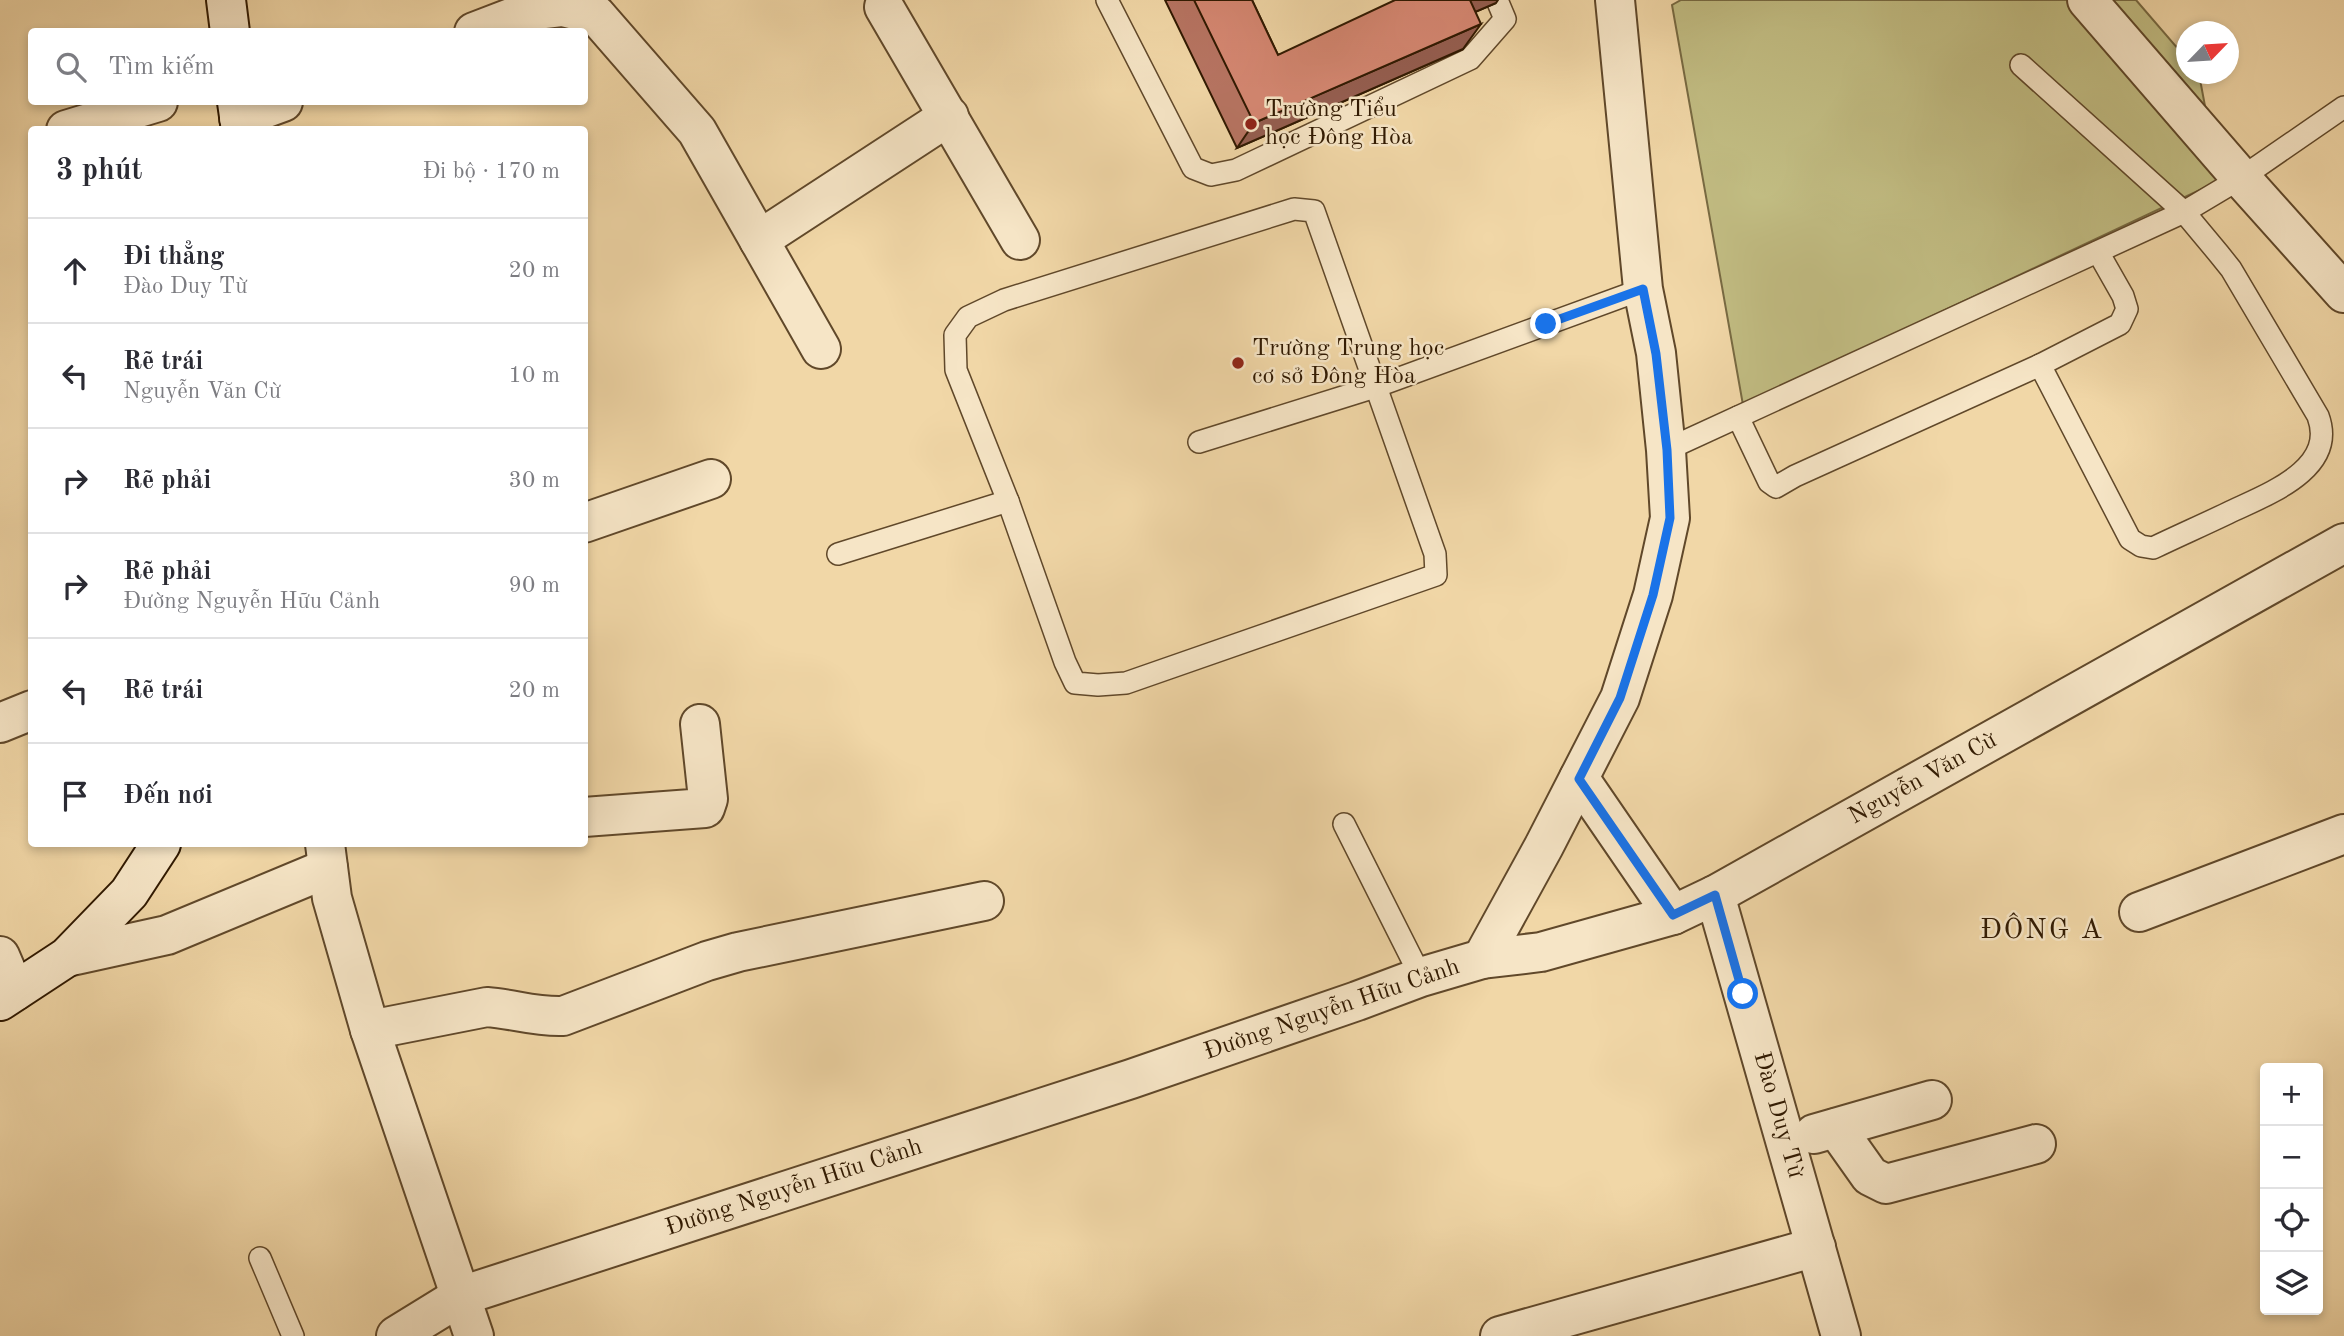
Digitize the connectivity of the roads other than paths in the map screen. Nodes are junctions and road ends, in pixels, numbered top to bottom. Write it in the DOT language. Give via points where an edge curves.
graph roads {
  1 [pos="226,0"];
  2 [pos="1107,0"];
  3 [pos="1615,0"];
  4 [pos="2087,0"];
  5 [pos="566,4"];
  6 [pos="1503,6"];
  7 [pos="884,7"];
  8 [pos="230,28"];
  9 [pos="484,28"];
  10 [pos="2021,65"];
  11 [pos="148,105"];
  12 [pos="274,105"];
  13 [pos="2344,107"];
  14 [pos="239,116"];
  15 [pos="949,116"];
  16 [pos="79,126"];
  17 [pos="2241,178"];
  18 [pos="2184,212"];
  19 [pos="759,240"];
  20 [pos="1020,240"];
  21 [pos="2098,252"];
  22 [pos="1643,289"];
  23 [pos="2344,293"];
  24 [pos="821,349"];
  25 [pos="2040,365"];
  26 [pos="1376,387"];
  27 [pos="1738,417"];
  28 [pos="1199,442"];
  29 [pos="1667,450"];
  30 [pos="711,479"];
  31 [pos="1008,501"];
  32 [pos="588,522"];
  33 [pos="2343,548"];
  34 [pos="838,554"];
  35 [pos="28,712"];
  36 [pos="0,723"];
  37 [pos="700,724"];
  38 [pos="1579,779"];
  39 [pos="588,817"];
  40 [pos="1345,824"];
  41 [pos="2344,834"];
  42 [pos="160,847"];
  43 [pos="326,856"];
  44 [pos="1715,895"];
  45 [pos="984,901"];
  46 [pos="2139,912"];
  47 [pos="1673,915"];
  48 [pos="0,956"];
  49 [pos="67,957"];
  50 [pos="1482,959"];
  51 [pos="1420,977"];
  52 [pos="8,996"];
  53 [pos="370,1030"];
  54 [pos="1932,1100"];
  55 [pos="1836,1128"];
  56 [pos="1786,1142"];
  57 [pos="2036,1144"];
  58 [pos="1815,1247"];
  59 [pos="260,1258"];
  60 [pos="461,1296"];
  61 [pos="293,1336"];
  62 [pos="396,1336"];
  63 [pos="474,1336"];
  64 [pos="1500,1336"];
  65 [pos="1841,1336"];
  1 -- 8 [label="street"];
  2 -- 6 [label="lane" via="1193,168 1212,175 1236,170 1470,59"];
  3 -- 22 [label="street, Đường Nguyễn Hữu Cảnh"];
  4 -- 17 [label="street"];
  5 -- 9 [label="street" via="529,11"];
  5 -- 19 [label="street" via="596,15 688,121"];
  7 -- 15 [label="street"];
  10 -- 18 [label="lane"];
  11 -- 16 [label="street"];
  12 -- 14 [label="street"];
  13 -- 17 [label="lane"];
  15 -- 19 [label="street"];
  15 -- 20 [label="street"];
  17 -- 18 [label="lane"];
  17 -- 23 [label="street"];
  18 -- 21 [label="lane"];
  18 -- 25 [label="lane" via="2231,269 2318,416 2324,430 2309,465 2287,485 2153,548 2141,546 2130,539"];
  19 -- 24 [label="street"];
  21 -- 25 [label="lane" via="2125,302 2127,309 2120,324"];
  21 -- 27 [label="lane"];
  22 -- 26 [label="lane"];
  22 -- 29 [label="street, Đường Nguyễn Hữu Cảnh"];
  25 -- 27 [label="lane" via="1776,487 1769,482"];
  26 -- 28 [label="lane"];
  26 -- 31 [label="lane" via="1314,211 1294,209 1004,300 968,317 955,335 956,370"];
  26 -- 31 [label="lane" via="1435,554 1436,575 1126,683 1075,683"];
  27 -- 29 [label="lane"];
  29 -- 38 [label="street, Đường Nguyễn Hữu Cảnh" via="1670,518 1653,595 1620,698"];
  30 -- 32 [label="street"];
  31 -- 34 [label="lane"];
  33 -- 44 [label="street, Nguyễn Văn Cừ"];
  35 -- 36 [label="street"];
  37 -- 39 [label="street" via="708,799 705,808"];
  38 -- 47 [label="street"];
  38 -- 50 [label="street, Đường Nguyễn Hữu Cảnh"];
  40 -- 51 [label="lane"];
  41 -- 46 [label="street"];
  42 -- 49 [label="street" via="129,893"];
  43 -- 49 [label="street" via="167,935"];
  43 -- 53 [label="street" via="332,898"];
  44 -- 47 [label="street, Nguyễn Văn Cừ"];
  44 -- 56 [label="street, Đào Duy Từ"];
  45 -- 53 [label="street" via="738,952 563,1016 540,1017 487,1007"];
  47 -- 50 [label="street, Nguyễn Văn Cừ" via="1541,952"];
  48 -- 52 [label="street"];
  49 -- 52 [label="street"];
  50 -- 51 [label="street, Đường Nguyễn Hữu Cảnh"];
  51 -- 60 [label="street, Đường Nguyễn Hữu Cảnh" via="1131,1079"];
  53 -- 60 [label="street"];
  54 -- 55 [label="street"];
  55 -- 56 [label="street"];
  55 -- 57 [label="street" via="1870,1176 1886,1184"];
  56 -- 58 [label="street, Đào Duy Từ"];
  58 -- 64 [label="street"];
  58 -- 65 [label="street, Đào Duy Từ"];
  59 -- 61 [label="lane"];
  60 -- 62 [label="street, Đường Nguyễn Hữu Cảnh"];
  60 -- 63 [label="street"];
}
